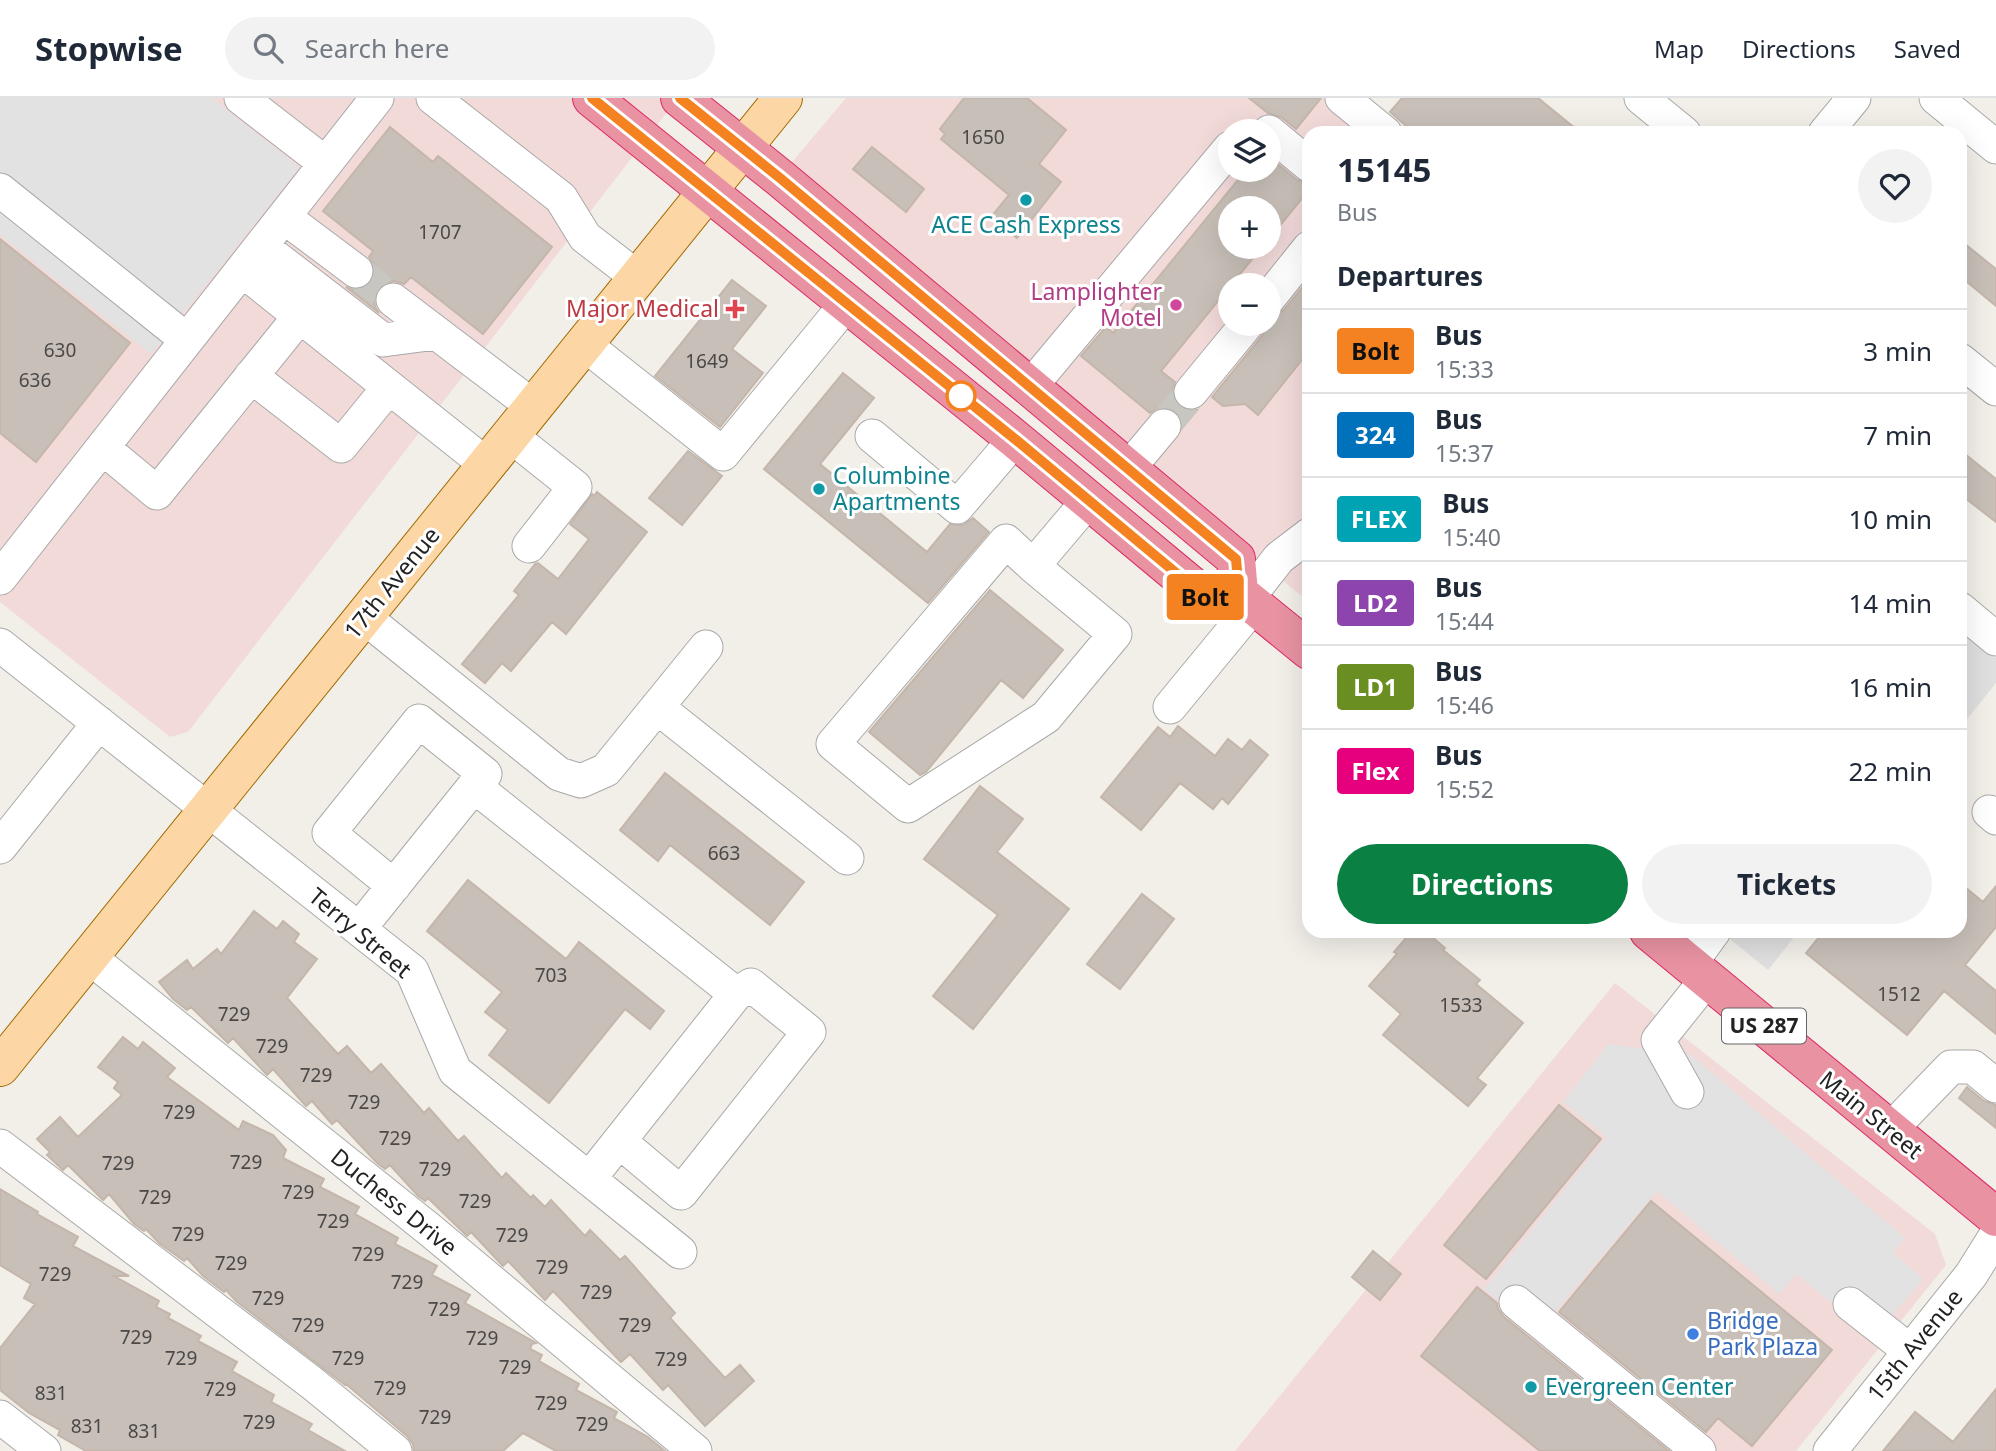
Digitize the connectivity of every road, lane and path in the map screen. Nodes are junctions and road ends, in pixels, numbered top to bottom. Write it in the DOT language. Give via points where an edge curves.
graph roads {
  1 [pos="241,98"];
  2 [pos="377,98"];
  3 [pos="433,98"];
  4 [pos="592,98"];
  5 [pos="680,98"];
  6 [pos="783,98"];
  7 [pos="1342,98"];
  8 [pos="1641,98"];
  9 [pos="1854,98"];
  10 [pos="1936,98"];
  11 [pos="1376,126"];
  12 [pos="1675,126"];
  13 [pos="1831,126"];
  14 [pos="1281,141"];
  15 [pos="1996,147"];
  16 [pos="743,148"];
  17 [pos="1302,158"];
  18 [pos="1218,162"];
  19 [pos="325,163"];
  20 [pos="0,190"];
  21 [pos="708,190"];
  22 [pos="284,217"];
  23 [pos="1302,257"];
  24 [pos="251,258"];
  25 [pos="356,271"];
  26 [pos="638,278"];
  27 [pos="1281,283"];
  28 [pos="393,300"];
  29 [pos="846,303"];
  30 [pos="300,316"];
  31 [pos="436,333"];
  32 [pos="1237,336"];
  33 [pos="187,340"];
  34 [pos="584,344"];
  35 [pos="1967,366"];
  36 [pos="251,376"];
  37 [pos="389,387"];
  38 [pos="1031,387"];
  39 [pos="1996,389"];
  40 [pos="1191,392"];
  41 [pos="522,421"];
  42 [pos="1164,426"];
  43 [pos="872,436"];
  44 [pos="1015,439"];
  45 [pos="103,448"];
  46 [pos="487,465"];
  47 [pos="1128,469"];
  48 [pos="1088,501"];
  49 [pos="1302,540"];
  50 [pos="529,545"];
  51 [pos="1033,566"];
  52 [pos="0,579"];
  53 [pos="1247,599"];
  54 [pos="1967,615"];
  55 [pos="364,617"];
  56 [pos="1996,639"];
  57 [pos="1302,644"];
  58 [pos="0,645"];
  59 [pos="706,647"];
  60 [pos="657,707"];
  61 [pos="1170,708"];
  62 [pos="99,723"];
  63 [pos="474,786"];
  64 [pos="209,810"];
  65 [pos="0,847"];
  66 [pos="848,858"];
  67 [pos="394,886"];
  68 [pos="359,929"];
  69 [pos="1657,938"];
  70 [pos="1711,938"];
  71 [pos="89,957"];
  72 [pos="1698,972"];
  73 [pos="736,994"];
  74 [pos="0,1067"];
  75 [pos="1996,1086"];
  76 [pos="1687,1092"];
  77 [pos="1890,1130"];
  78 [pos="619,1141"];
  79 [pos="0,1146"];
  80 [pos="589,1179"];
  81 [pos="1996,1217"];
  82 [pos="1996,1235"];
  83 [pos="680,1252"];
  84 [pos="1516,1302"];
  85 [pos="1850,1304"];
  86 [pos="1910,1351"];
  87 [pos="0,1417"];
  88 [pos="44,1451"];
  89 [pos="395,1451"];
  90 [pos="695,1451"];
  91 [pos="1699,1451"];
  92 [pos="1830,1451"];
  1 -- 19 [label="street"];
  2 -- 19 [label="street"];
  3 -- 26 [label="street" via="561,198 585,237"];
  4 -- 21 [label="highway"];
  5 -- 16 [label="highway"];
  6 -- 16 [label="main road, 17th Avenue"];
  7 -- 11 [label="street"];
  8 -- 12 [label="street"];
  9 -- 13 [label="street"];
  10 -- 15 [label="street"];
  14 -- 17 [label="street"];
  16 -- 21 [label="main road, 17th Avenue"];
  16 -- 38 [label="highway"];
  18 -- 38 [label="street"];
  19 -- 22 [label="street"];
  20 -- 33 [label="street"];
  21 -- 26 [label="main road, 17th Avenue"];
  21 -- 29 [label="highway"];
  22 -- 24 [label="street"];
  22 -- 25 [label="street"];
  23 -- 27 [label="street"];
  24 -- 30 [label="street"];
  24 -- 31 [label="street" via="383,340"];
  24 -- 33 [label="street"];
  26 -- 34 [label="main road, 17th Avenue"];
  28 -- 31 [label="street"];
  29 -- 34 [label="street" via="723,454"];
  29 -- 44 [label="highway"];
  30 -- 36 [label="street"];
  30 -- 37 [label="street"];
  31 -- 41 [label="street"];
  32 -- 40 [label="street"];
  33 -- 45 [label="street"];
  34 -- 41 [label="main road, 17th Avenue"];
  35 -- 39 [label="street"];
  36 -- 37 [label="street" via="341,446"];
  36 -- 45 [label="street" via="157,493"];
  37 -- 46 [label="street"];
  38 -- 47 [label="highway"];
  41 -- 46 [label="main road, 17th Avenue"];
  41 -- 50 [label="street" via="575,487"];
  42 -- 47 [label="street"];
  43 -- 44 [label="street" via="957,508"];
  44 -- 48 [label="highway"];
  45 -- 52 [label="street"];
  46 -- 55 [label="main road, 17th Avenue"];
  47 -- 53 [label="highway" via="1236,559"];
  48 -- 51 [label="street"];
  48 -- 53 [label="highway" via="1205,597"];
  49 -- 53 [label="street" via="1279,558"];
  51 -- 51 [label="street" via="1115,634 1046,717 908,806 833,744 1006,541"];
  53 -- 57 [label="highway"];
  53 -- 61 [label="street"];
  54 -- 56 [label="street"];
  55 -- 60 [label="street" via="559,774 581,781 606,770"];
  55 -- 64 [label="main road, 17th Avenue"];
  58 -- 62 [label="street, Terry Street"];
  59 -- 60 [label="street"];
  60 -- 66 [label="street"];
  62 -- 64 [label="street, Terry Street"];
  62 -- 65 [label="street"];
  63 -- 67 [label="street"];
  63 -- 67 [label="street" via="485,774 419,721 329,833"];
  63 -- 73 [label="street"];
  64 -- 68 [label="street, Terry Street"];
  64 -- 71 [label="main road, 17th Avenue"];
  67 -- 68 [label="street"];
  68 -- 80 [label="street, Terry Street" via="412,971 455,1071"];
  69 -- 72 [label="highway, Main Street / US 287"];
  70 -- 72 [label="street"];
  71 -- 74 [label="main road, 17th Avenue"];
  71 -- 90 [label="street, Duchess Drive" via="430,1230"];
  72 -- 76 [label="street" via="1658,1040"];
  72 -- 77 [label="highway, Main Street / US 287"];
  73 -- 78 [label="street"];
  73 -- 78 [label="street" via="751,985 809,1032 681,1193"];
  75 -- 77 [label="street" via="1973,1067 1951,1067"];
  77 -- 81 [label="highway, Main Street / US 287"];
  78 -- 80 [label="street"];
  79 -- 89 [label="street"];
  80 -- 83 [label="street, Terry Street"];
  82 -- 86 [label="street, 15th Avenue"];
  84 -- 91 [label="street"];
  85 -- 86 [label="street"];
  86 -- 92 [label="street, 15th Avenue"];
  87 -- 88 [label="street"];
}
